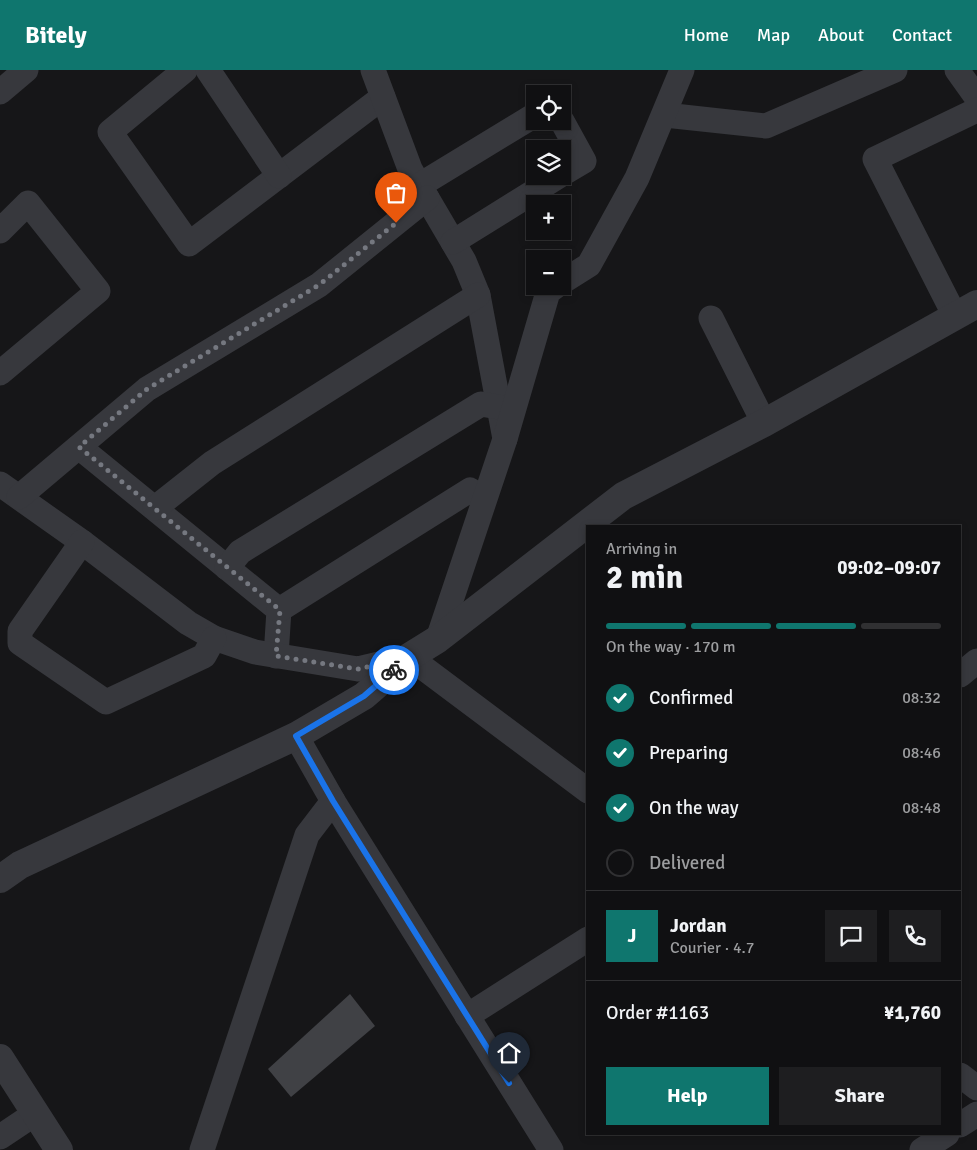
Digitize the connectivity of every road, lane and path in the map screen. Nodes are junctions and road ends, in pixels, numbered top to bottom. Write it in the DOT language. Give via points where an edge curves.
graph roads {
  1 [pos="26,70"];
  2 [pos="185,70"];
  3 [pos="208,70"];
  4 [pos="373,70"];
  5 [pos="682,70"];
  6 [pos="895,70"];
  7 [pos="957,70"];
  8 [pos="0,92"];
  9 [pos="383,97"];
  10 [pos="977,98"];
  11 [pos="977,110"];
  12 [pos="665,115"];
  13 [pos="526,121"];
  14 [pos="567,130"];
  15 [pos="571,168"];
  16 [pos="279,176"];
  17 [pos="545,185"];
  18 [pos="424,191"];
  19 [pos="0,231"];
  20 [pos="453,242"];
  21 [pos="571,276"];
  22 [pos="478,295"];
  23 [pos="547,295"];
  24 [pos="966,310"];
  25 [pos="711,318"];
  26 [pos="0,373"];
  27 [pos="498,407"];
  28 [pos="764,422"];
  29 [pos="504,439"];
  30 [pos="79,447"];
  31 [pos="9,490"];
  32 [pos="484,499"];
  33 [pos="155,508"];
  34 [pos="82,542"];
  35 [pos="228,568"];
  36 [pos="280,610"];
  37 [pos="214,638"];
  38 [pos="438,639"];
  39 [pos="276,656"];
  40 [pos="409,657"];
  41 [pos="977,661"];
  42 [pos="961,674"];
  43 [pos="296,736"];
  44 [pos="586,789"];
  45 [pos="333,801"];
  46 [pos="0,879"];
  47 [pos="586,940"];
  48 [pos="467,1016"];
  49 [pos="0,1058"];
  50 [pos="961,1076"];
  51 [pos="977,1088"];
  52 [pos="36,1113"];
  53 [pos="977,1114"];
  54 [pos="961,1124"];
  55 [pos="945,1135"];
  56 [pos="0,1138"];
  57 [pos="59,1150"];
  58 [pos="202,1150"];
  59 [pos="551,1150"];
  60 [pos="922,1150"];
  1 -- 8 [label="street"];
  2 -- 16 [label="street" via="110,132 189,244"];
  3 -- 16 [label="street"];
  4 -- 9 [label="street"];
  5 -- 12 [label="street"];
  6 -- 12 [label="street" via="766,126"];
  7 -- 10 [label="street"];
  9 -- 16 [label="street"];
  9 -- 18 [label="street" via="410,169"];
  11 -- 24 [label="street" via="875,159"];
  12 -- 21 [label="street" via="637,178 589,265"];
  13 -- 18 [label="street"];
  14 -- 15 [label="street" via="584,160"];
  17 -- 20 [label="street"];
  18 -- 20 [label="street"];
  18 -- 30 [label="street" via="319,285 147,389"];
  19 -- 26 [label="street" via="28,204 98,291"];
  20 -- 22 [label="street"];
  22 -- 27 [label="street"];
  22 -- 33 [label="street" via="212,463"];
  23 -- 29 [label="street"];
  24 -- 28 [label="street"];
  25 -- 28 [label="street"];
  27 -- 29 [label="street"];
  27 -- 35 [label="street" via="481,404 240,552"];
  28 -- 38 [label="street" via="623,496"];
  29 -- 32 [label="street"];
  30 -- 31 [label="street"];
  30 -- 33 [label="street"];
  31 -- 34 [label="street"];
  32 -- 36 [label="street" via="470,490"];
  32 -- 38 [label="street"];
  33 -- 35 [label="street"];
  34 -- 37 [label="street" via="188,624"];
  34 -- 37 [label="street" via="20,631 20,643 106,702 204,656"];
  35 -- 36 [label="street"];
  36 -- 39 [label="street"];
  37 -- 39 [label="street"];
  38 -- 40 [label="street"];
  39 -- 40 [label="street" via="358,669"];
  40 -- 43 [label="street" via="364,696"];
  40 -- 44 [label="street"];
  41 -- 42 [label="street"];
  43 -- 45 [label="street"];
  43 -- 46 [label="street" via="20,865"];
  45 -- 48 [label="street"];
  45 -- 58 [label="street" via="307,835"];
  47 -- 48 [label="street"];
  48 -- 59 [label="street"];
  49 -- 52 [label="street"];
  50 -- 51 [label="street"];
  52 -- 56 [label="street"];
  52 -- 57 [label="street"];
  53 -- 54 [label="street"];
  55 -- 60 [label="street"];
}
